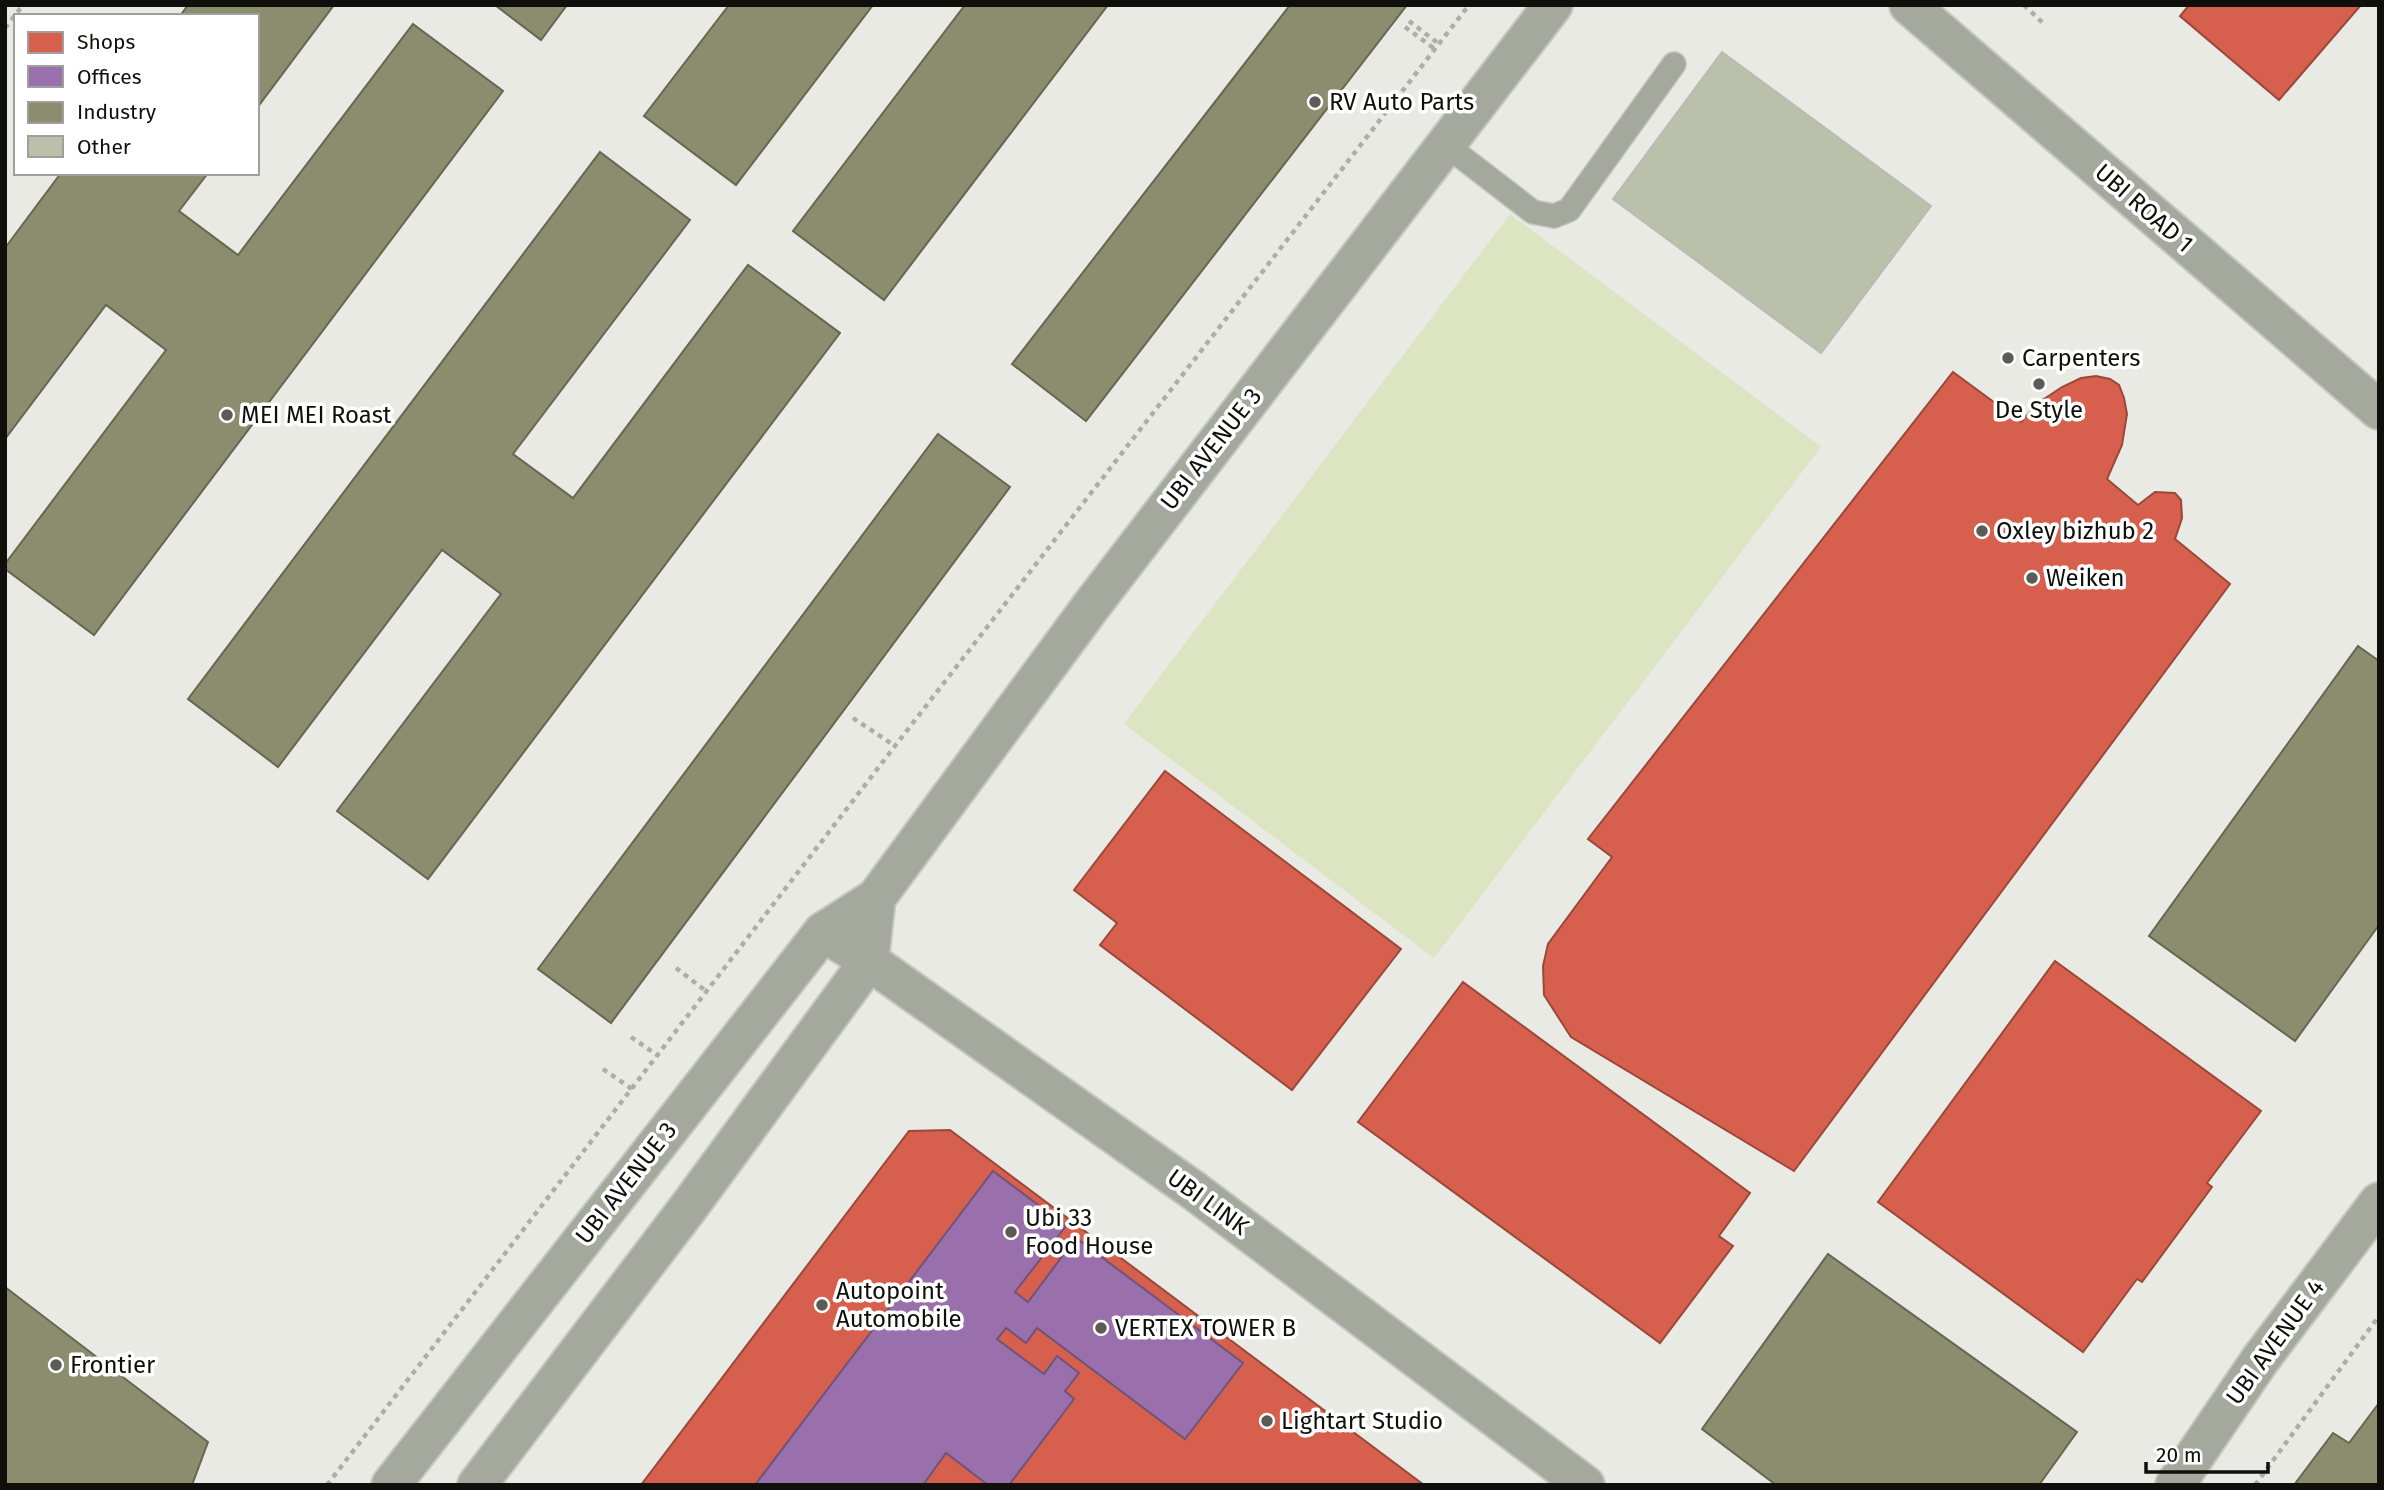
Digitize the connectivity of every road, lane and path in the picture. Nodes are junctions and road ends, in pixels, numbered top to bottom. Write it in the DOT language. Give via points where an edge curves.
graph roads {
  1 [pos="1469,5"];
  2 [pos="1553,5"];
  3 [pos="1909,5"];
  4 [pos="2024,5"];
  5 [pos="1409,21"];
  6 [pos="2045,25"];
  7 [pos="1405,27"];
  8 [pos="1437,47"];
  9 [pos="1674,64"];
  10 [pos="1446,145"];
  11 [pos="2379,410"];
  12 [pos="853,718"];
  13 [pos="895,746"];
  14 [pos="876,898"];
  15 [pos="823,932"];
  16 [pos="869,961"];
  17 [pos="676,968"];
  18 [pos="706,991"];
  19 [pos="631,1037"];
  20 [pos="657,1055"];
  21 [pos="602,1070"];
  22 [pos="631,1090"];
  23 [pos="2379,1202"];
  24 [pos="2379,1317"];
  25 [pos="327,1485"];
  26 [pos="391,1485"];
  27 [pos="477,1485"];
  28 [pos="1585,1485"];
  29 [pos="2175,1485"];
  30 [pos="2255,1485"];
  1 -- 8 [label="path"];
  2 -- 10 [label="street, UBI AVENUE 3"];
  3 -- 11 [label="street, UBI ROAD 1"];
  4 -- 6 [label="path"];
  5 -- 8 [label="path"];
  7 -- 8 [label="path"];
  8 -- 13 [label="path"];
  9 -- 10 [label="lane" via="1569,211 1554,216 1533,212"];
  10 -- 14 [label="street, UBI AVENUE 3" via="1084,615"];
  12 -- 13 [label="path"];
  13 -- 18 [label="path"];
  14 -- 15 [label="street, UBI AVENUE 3"];
  14 -- 16 [label="street, UBI AVENUE 3"];
  15 -- 16 [label="street, UBI LINK"];
  15 -- 26 [label="street, UBI AVENUE 3"];
  16 -- 27 [label="street, UBI AVENUE 3"];
  16 -- 28 [label="street, UBI LINK" via="1193,1190"];
  17 -- 18 [label="path"];
  18 -- 20 [label="path"];
  19 -- 20 [label="path"];
  20 -- 22 [label="path"];
  21 -- 22 [label="path"];
  22 -- 25 [label="path"];
  23 -- 29 [label="street, UBI AVENUE 4" via="2260,1360"];
  24 -- 30 [label="path"];
}
